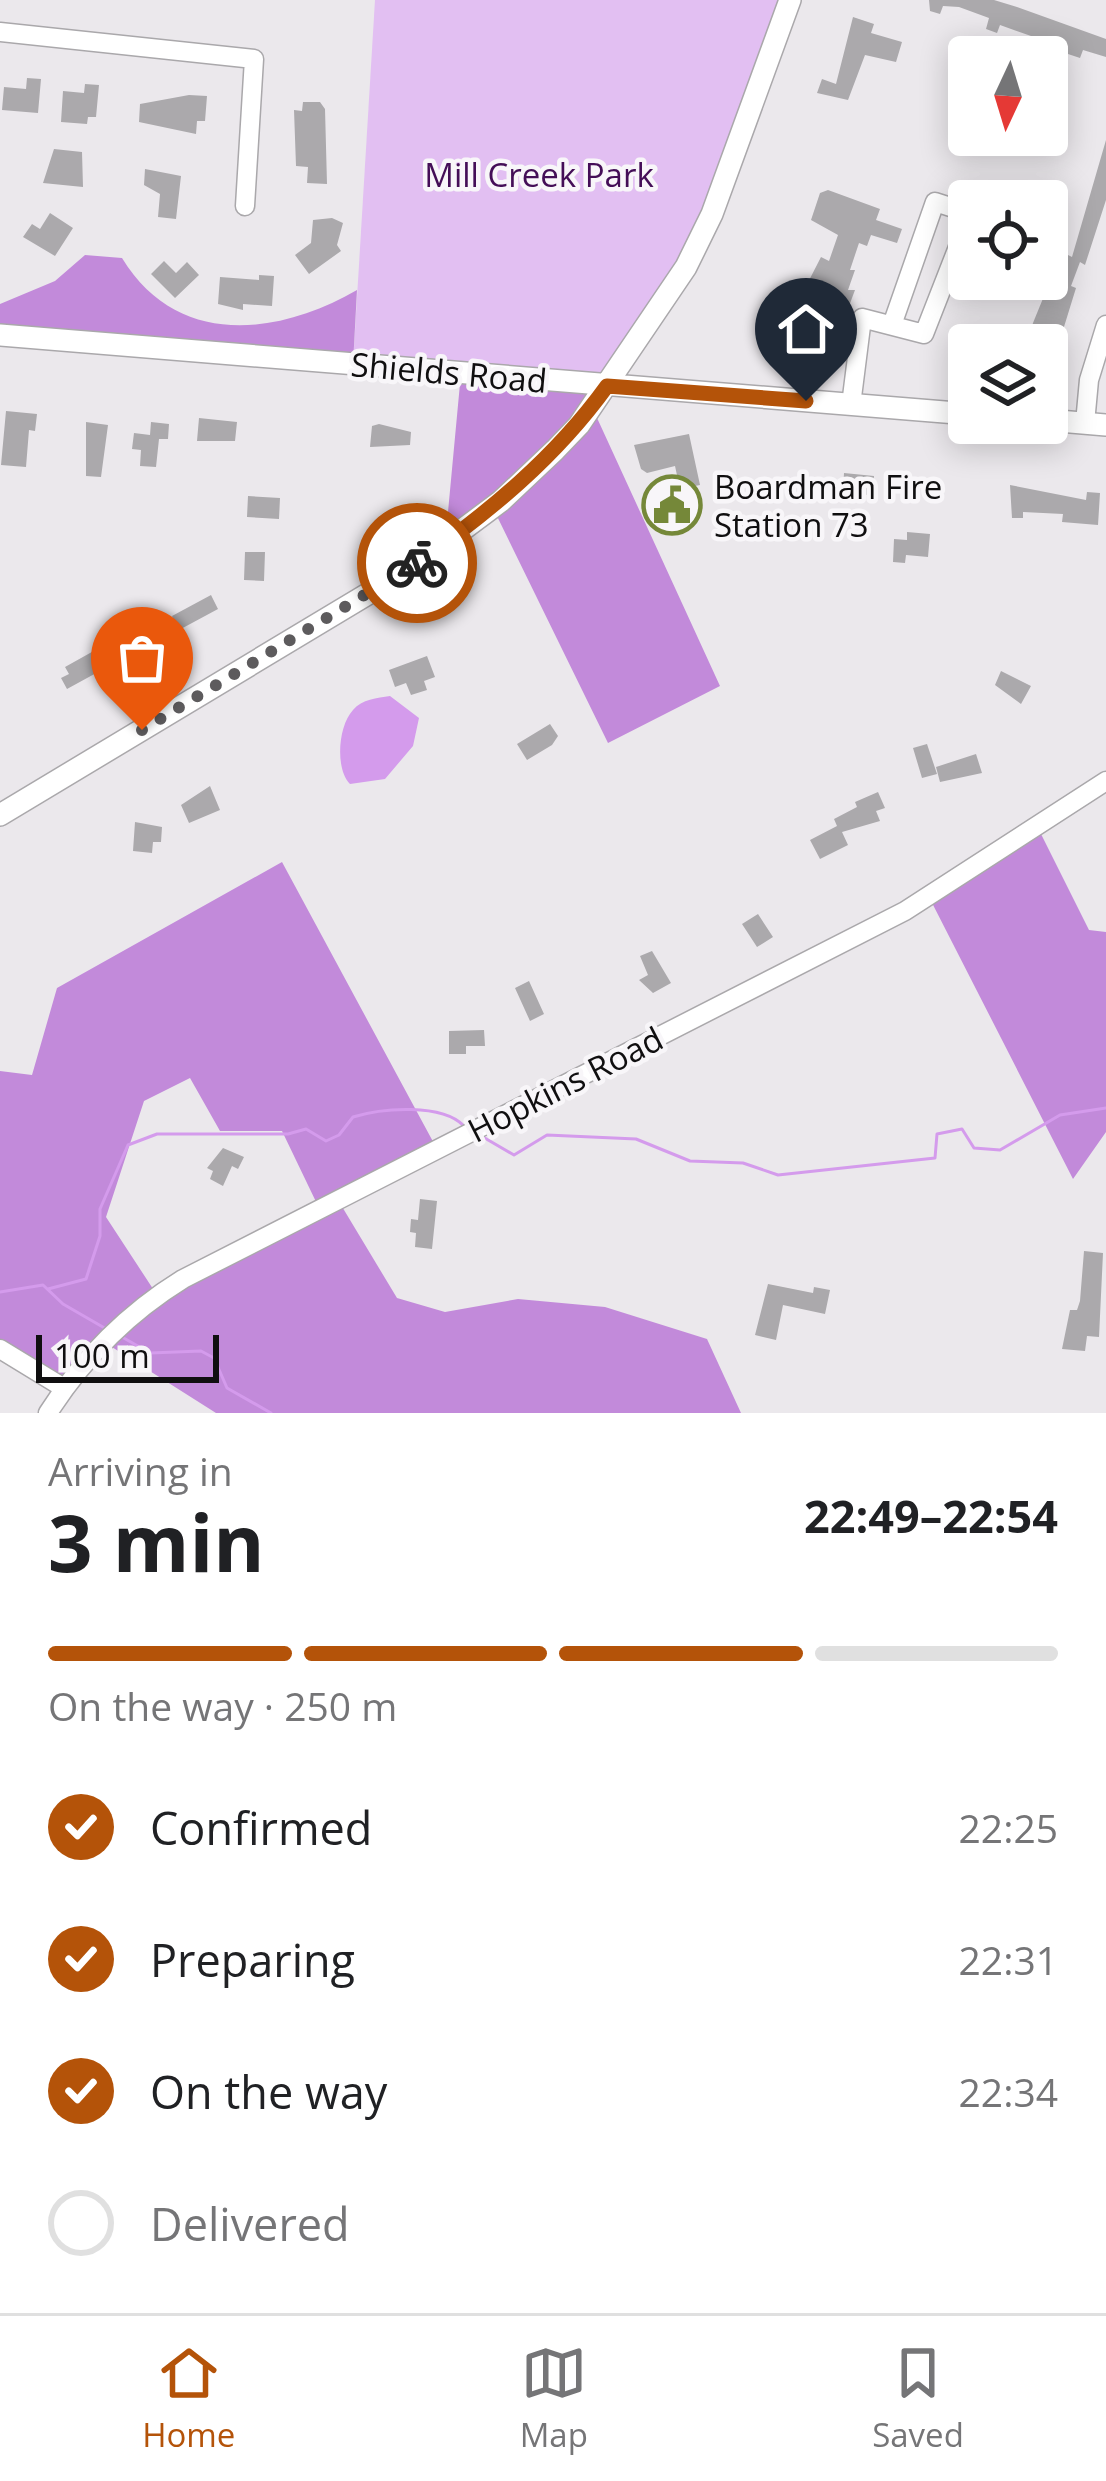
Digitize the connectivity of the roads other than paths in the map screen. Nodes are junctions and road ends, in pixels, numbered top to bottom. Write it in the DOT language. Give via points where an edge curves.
graph roads {
  1 [pos="790,0"];
  2 [pos="0,32"];
  3 [pos="245,206"];
  4 [pos="948,207"];
  5 [pos="948,271"];
  6 [pos="892,325"];
  7 [pos="1106,325"];
  8 [pos="0,335"];
  9 [pos="607,386"];
  10 [pos="851,404"];
  11 [pos="948,412"];
  12 [pos="1096,424"];
  13 [pos="1106,782"];
  14 [pos="0,815"];
  15 [pos="0,1349"];
  16 [pos="64,1388"];
  17 [pos="48,1413"];
  1 -- 9 [label="main road" via="700,240"];
  2 -- 3 [label="street" via="254,59"];
  4 -- 6 [label="street" via="935,202"];
  5 -- 6 [label="street" via="924,334"];
  6 -- 10 [label="street" via="862,318"];
  7 -- 12 [label="street" via="1089,380"];
  8 -- 9 [label="main road, Shields Road"];
  9 -- 10 [label="main road, Shields Road"];
  9 -- 14 [label="main road" via="527,477 411,568"];
  10 -- 11 [label="main road, Shields Road"];
  13 -- 16 [label="street, Hopkins Road" via="909,909 209,1264 129,1317"];
  15 -- 16 [label="street"];
  16 -- 17 [label="street, Hopkins Road"];
}
